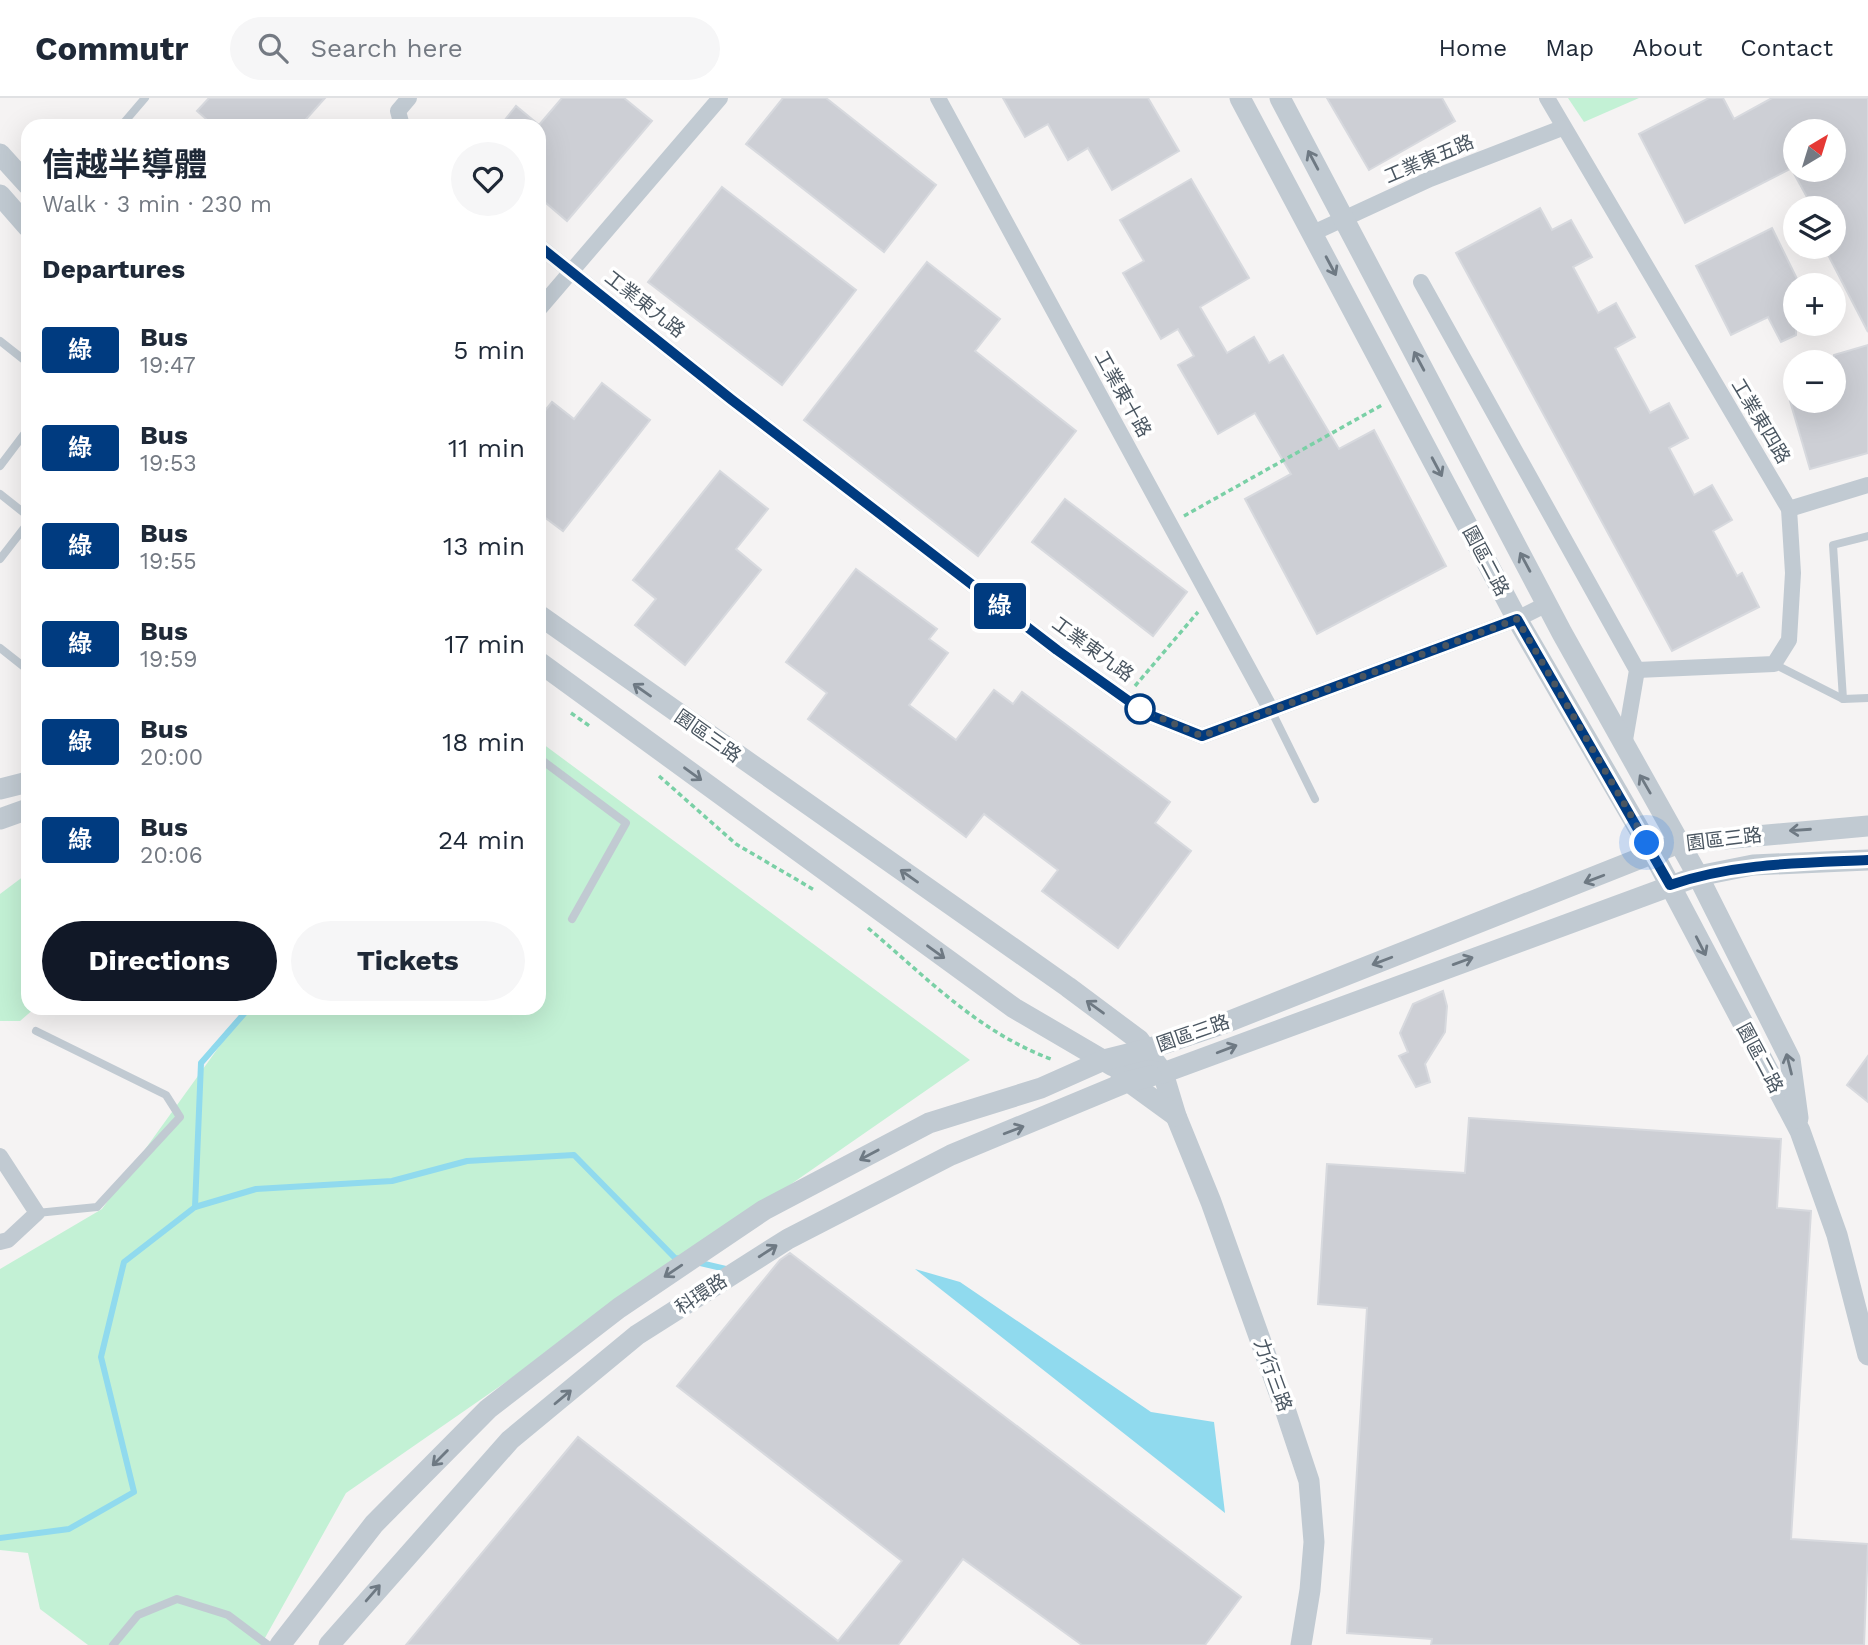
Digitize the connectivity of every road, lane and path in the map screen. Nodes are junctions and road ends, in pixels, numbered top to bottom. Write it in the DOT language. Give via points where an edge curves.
graph roads {
  1 [pos="145,98"];
  2 [pos="409,98"];
  3 [pos="719,98"];
  4 [pos="938,98"];
  5 [pos="1240,98"];
  6 [pos="1280,98"];
  7 [pos="1547,98"];
  8 [pos="127,119"];
  9 [pos="400,119"];
  10 [pos="1562,128"];
  11 [pos="0,154"];
  12 [pos="21,177"];
  13 [pos="0,195"];
  14 [pos="21,219"];
  15 [pos="1345,221"];
  16 [pos="1313,233"];
  17 [pos="546,252"];
  18 [pos="569,272"];
  19 [pos="1421,282"];
  20 [pos="546,300"];
  21 [pos="0,341"];
  22 [pos="21,358"];
  23 [pos="1399,396"];
  24 [pos="21,438"];
  25 [pos="0,466"];
  26 [pos="1868,485"];
  27 [pos="0,494"];
  28 [pos="1789,509"];
  29 [pos="21,510"];
  30 [pos="1170,524"];
  31 [pos="21,532"];
  32 [pos="1868,536"];
  33 [pos="0,559"];
  34 [pos="1209,596"];
  35 [pos="1547,604"];
  36 [pos="1517,619"];
  37 [pos="546,620"];
  38 [pos="0,648"];
  39 [pos="21,664"];
  40 [pos="1774,664"];
  41 [pos="546,667"];
  42 [pos="1637,670"];
  43 [pos="1125,698"];
  44 [pos="1868,698"];
  45 [pos="1843,699"];
  46 [pos="561,705"];
  47 [pos="1271,710"];
  48 [pos="594,729"];
  49 [pos="1624,747"];
  50 [pos="546,763"];
  51 [pos="655,772"];
  52 [pos="21,784"];
  53 [pos="0,789"];
  54 [pos="1315,799"];
  55 [pos="21,812"];
  56 [pos="0,819"];
  57 [pos="1868,826"];
  58 [pos="1679,843"];
  59 [pos="1654,855"];
  60 [pos="1868,860"];
  61 [pos="1698,876"];
  62 [pos="1670,885"];
  63 [pos="823,895"];
  64 [pos="572,919"];
  65 [pos="862,924"];
  66 [pos="36,1031"];
  67 [pos="1060,1037"];
  68 [pos="1148,1049"];
  69 [pos="1051,1059"];
  70 [pos="1115,1070"];
  71 [pos="1163,1073"];
  72 [pos="1049,1084"];
  73 [pos="1176,1116"];
  74 [pos="1800,1131"];
  75 [pos="0,1156"];
  76 [pos="37,1213"];
  77 [pos="0,1242"];
  78 [pos="1868,1355"];
  79 [pos="113,1645"];
  80 [pos="268,1645"];
  81 [pos="280,1645"];
  82 [pos="329,1645"];
  83 [pos="1301,1645"];
  1 -- 8 [label="lane"];
  2 -- 9 [label="street" via="398,111"];
  3 -- 18 [label="street"];
  4 -- 30 [label="street, 工業東十路"];
  5 -- 16 [label="street, 園區二路"];
  15 -- 6 [label="street, 園區二路, one-way"];
  7 -- 10 [label="street, 工業東四路"];
  10 -- 15 [label="street, 工業東五路" via="1430,179"];
  10 -- 28 [label="street, 工業東四路"];
  11 -- 12 [label="street"];
  13 -- 14 [label="street"];
  15 -- 16 [label="street, 工業東五路"];
  35 -- 15 [label="street, 園區二路, one-way"];
  16 -- 23 [label="street, 園區二路, one-way"];
  17 -- 18 [label="street, 工業東九路"];
  18 -- 20 [label="street"];
  18 -- 43 [label="street, 工業東九路"];
  19 -- 42 [label="street"];
  21 -- 22 [label="lane"];
  23 -- 30 [label="path"];
  23 -- 36 [label="street, 園區二路, one-way"];
  24 -- 25 [label="lane"];
  26 -- 28 [label="street"];
  27 -- 29 [label="lane"];
  28 -- 40 [label="street, 工業東四路" via="1793,573 1789,640"];
  30 -- 34 [label="street, 工業東十路"];
  31 -- 33 [label="lane"];
  32 -- 45 [label="lane" via="1833,545"];
  34 -- 43 [label="path"];
  34 -- 47 [label="street, 工業東十路"];
  35 -- 36 [label="street, 工業東九路"];
  35 -- 49 [label="street, 園區二路"];
  36 -- 47 [label="street, 工業東九路"];
  36 -- 59 [label="street, 園區二路"];
  68 -- 37 [label="street, 園區三路, one-way" via="1123,1026"];
  38 -- 39 [label="lane"];
  40 -- 42 [label="street"];
  40 -- 45 [label="lane"];
  41 -- 67 [label="street, 園區三路, one-way" via="1013,1008"];
  42 -- 49 [label="street"];
  43 -- 47 [label="street, 工業東九路" via="1147,714 1202,736"];
  44 -- 45 [label="lane"];
  46 -- 48 [label="path"];
  47 -- 54 [label="lane"];
  58 -- 49 [label="street, 園區二路, one-way"];
  50 -- 64 [label="lane" via="626,823"];
  51 -- 63 [label="path" via="736,844"];
  52 -- 53 [label="street"];
  55 -- 56 [label="street"];
  57 -- 58 [label="street, 園區三路, one-way"];
  58 -- 59 [label="street, 園區三路"];
  58 -- 61 [label="street, 園區二路"];
  59 -- 62 [label="street, 園區二路"];
  59 -- 68 [label="street, 園區三路, one-way"];
  60 -- 61 [label="street, 園區三路" via="1754,865"];
  61 -- 62 [label="street, 園區三路"];
  74 -- 61 [label="street, 園區二路, one-way" via="1790,1059"];
  71 -- 62 [label="street, 園區三路, one-way"];
  62 -- 74 [label="street, 園區二路, one-way"];
  65 -- 69 [label="path" via="958,1007"];
  66 -- 76 [label="lane" via="166,1095 180,1117 97,1207"];
  67 -- 70 [label="street, 園區三路"];
  67 -- 72 [label="street" via="1069,1047 1070,1057 1059,1078"];
  68 -- 70 [label="street, 科環路"];
  68 -- 71 [label="street, 力行三路"];
  70 -- 71 [label="street, 科環路"];
  70 -- 72 [label="street, 科環路"];
  70 -- 73 [label="street"];
  82 -- 70 [label="street, 科環路, one-way" via="510,1440 637,1335 788,1239"];
  71 -- 73 [label="street, 力行三路"];
  72 -- 81 [label="street, 科環路, one-way" via="929,1123 764,1210 619,1308 488,1409 374,1524"];
  73 -- 83 [label="street, 力行三路" via="1309,1481 1314,1542"];
  74 -- 78 [label="street, 園區二路" via="1837,1234"];
  75 -- 76 [label="street"];
  76 -- 77 [label="street"];
  79 -- 80 [label="lane" via="138,1615 177,1599 228,1615"];
}
